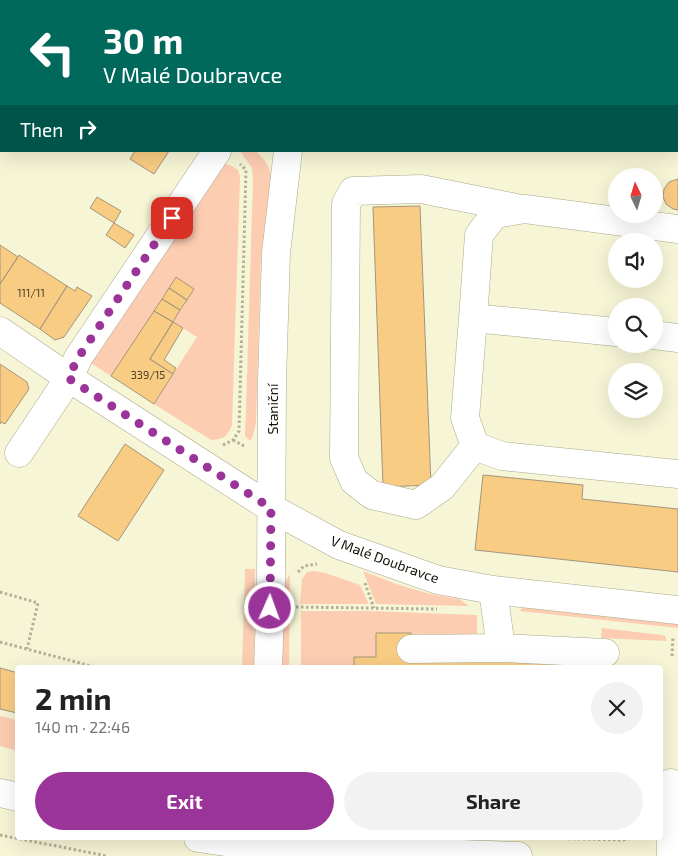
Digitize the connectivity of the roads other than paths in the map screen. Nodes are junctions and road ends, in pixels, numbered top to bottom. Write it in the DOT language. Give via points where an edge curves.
graph roads {
  1 [pos="288,152"];
  2 [pos="227,156"];
  3 [pos="522,209"];
  4 [pos="678,229"];
  5 [pos="473,318"];
  6 [pos="0,331"];
  7 [pos="608,331"];
  8 [pos="663,337"];
  9 [pos="678,338"];
  10 [pos="68,378"];
  11 [pos="475,446"];
  12 [pos="19,453"];
  13 [pos="678,474"];
  14 [pos="271,508"];
  15 [pos="493,590"];
  16 [pos="675,621"];
  17 [pos="501,648"];
  18 [pos="411,649"];
  19 [pos="605,653"];
  20 [pos="268,665"];
  21 [pos="671,783"];
  22 [pos="0,793"];
  23 [pos="15,796"];
  24 [pos="212,840"];
  25 [pos="262,847"];
  26 [pos="518,856"];
  27 [pos="671,856"];
  1 -- 14 [label="street, Staniční" via="276,254"];
  2 -- 10 [label="street" via="78,358"];
  3 -- 4 [label="street"];
  3 -- 5 [label="street" via="495,214 479,235"];
  3 -- 11 [label="street" via="421,189 353,191 346,204 344,458 354,481 372,495 416,505 442,487"];
  5 -- 7 [label="street"];
  5 -- 11 [label="street" via="464,418"];
  6 -- 10 [label="street, V Malé Doubravce"];
  8 -- 9 [label="street"];
  10 -- 12 [label="street"];
  10 -- 14 [label="street, V Malé Doubravce"];
  11 -- 13 [label="street" via="502,456"];
  14 -- 15 [label="street, V Malé Doubravce" via="339,545 438,580"];
  14 -- 20 [label="street, Staniční"];
  15 -- 16 [label="street, V Malé Doubravce"];
  15 -- 17 [label="street"];
  17 -- 18 [label="street"];
  17 -- 19 [label="street"];
  21 -- 27 [label="street"];
  22 -- 23 [label="street"];
  24 -- 25 [label="street"];
  25 -- 26 [label="street"];
}
